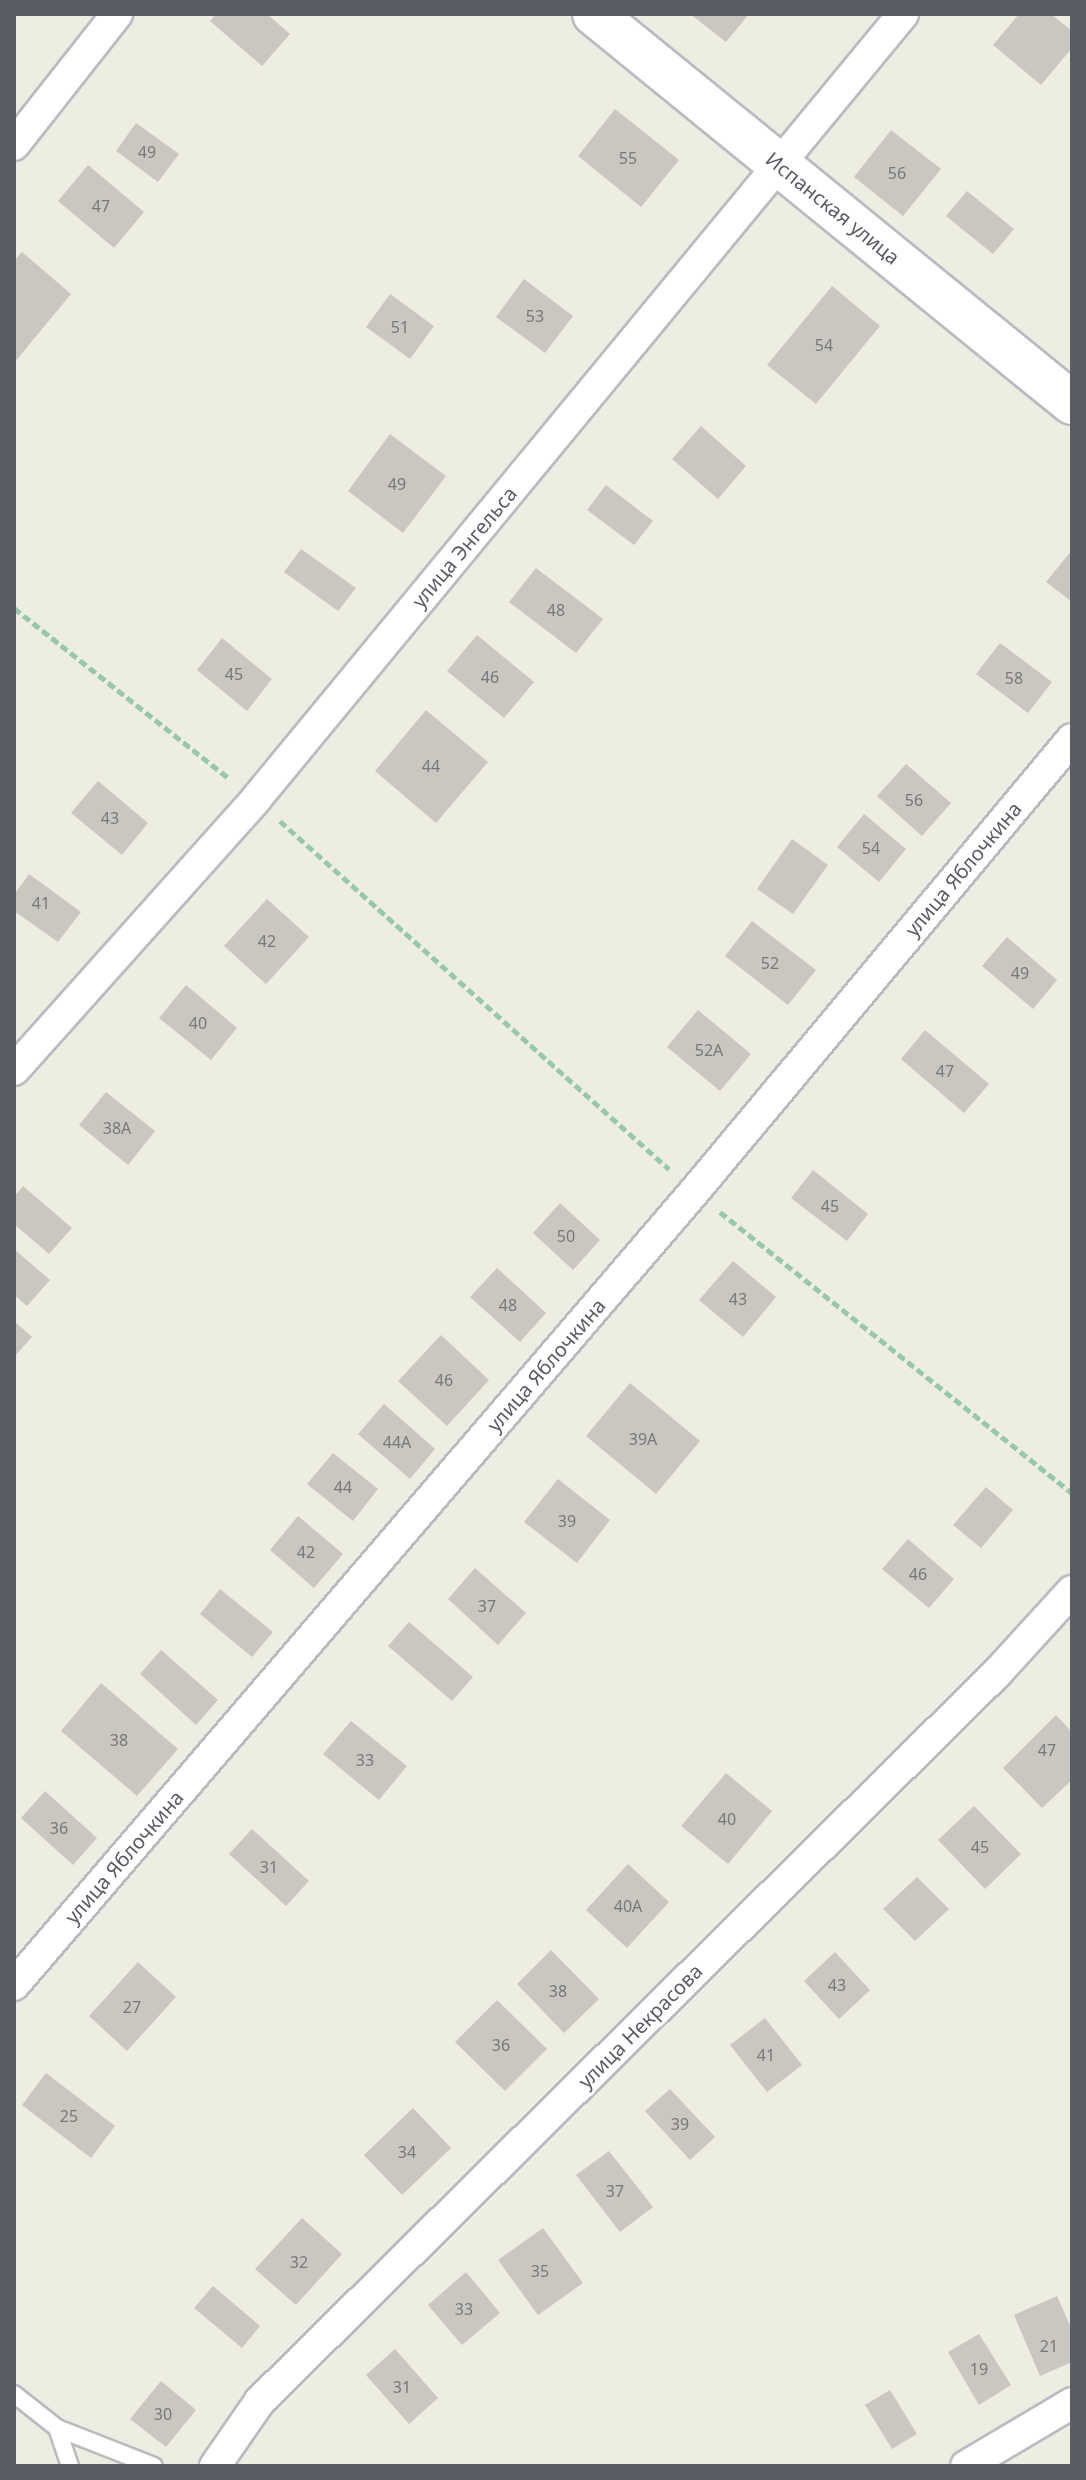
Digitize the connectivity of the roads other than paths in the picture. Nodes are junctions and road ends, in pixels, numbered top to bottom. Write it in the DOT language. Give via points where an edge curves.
graph roads {
  1 [pos="117,14"];
  2 [pos="594,14"];
  3 [pos="903,14"];
  4 [pos="14,145"];
  5 [pos="779,165"];
  6 [pos="1072,403"];
  7 [pos="1072,739"];
  8 [pos="14,1070"];
  9 [pos="1072,1591"];
  10 [pos="14,1985"];
  11 [pos="14,2394"];
  12 [pos="1072,2403"];
  13 [pos="57,2428"];
  14 [pos="70,2466"];
  15 [pos="154,2466"];
  16 [pos="215,2466"];
  17 [pos="966,2466"];
  1 -- 4 [label="street"];
  2 -- 5 [label="street, Испанская улица"];
  3 -- 5 [label="street, улица Энгельса"];
  5 -- 6 [label="street, Испанская улица"];
  5 -- 8 [label="street, улица Энгельса" via="256,799"];
  7 -- 10 [label="street, улица Яблочкина" via="694,1192"];
  9 -- 16 [label="street, улица Некрасова" via="986,1684 260,2401"];
  11 -- 13 [label="lane"];
  12 -- 17 [label="street"];
  13 -- 14 [label="lane"];
  13 -- 15 [label="lane"];
}
